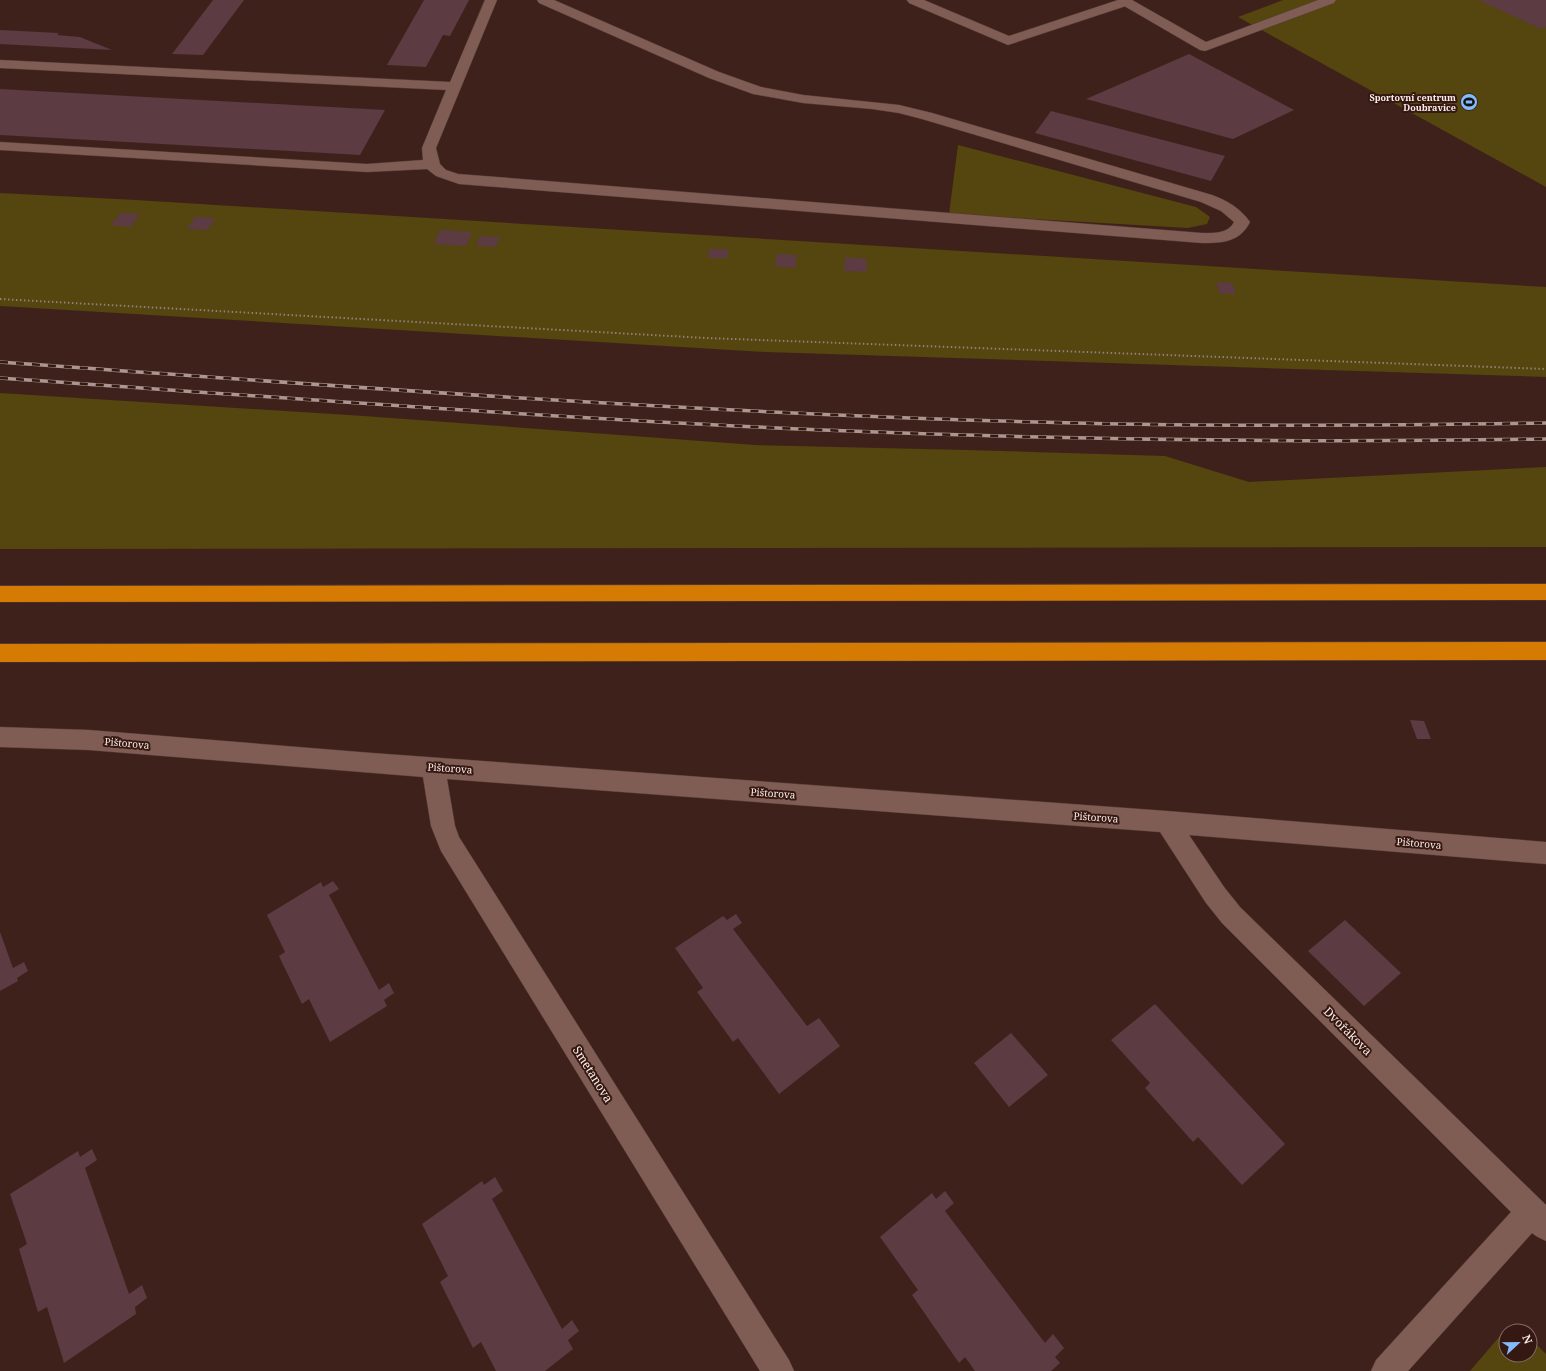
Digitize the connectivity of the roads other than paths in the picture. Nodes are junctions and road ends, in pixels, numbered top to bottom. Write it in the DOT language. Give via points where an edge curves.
graph roads {
  1 [pos="491,0"];
  2 [pos="543,0"];
  3 [pos="913,0"];
  4 [pos="1330,0"];
  5 [pos="1124,1"];
  6 [pos="0,64"];
  7 [pos="455,86"];
  8 [pos="0,146"];
  9 [pos="431,164"];
  10 [pos="1546,592"];
  11 [pos="0,594"];
  12 [pos="1546,651"];
  13 [pos="0,653"];
  14 [pos="0,737"];
  15 [pos="434,767"];
  16 [pos="1167,822"];
  17 [pos="1546,853"];
  18 [pos="1539,1219"];
  19 [pos="778,1371"];
  20 [pos="1387,1371"];
  1 -- 7 [label="street"];
  2 -- 9 [label="street" via="736,84 779,95 872,105 926,116 1193,194 1225,206 1237,214 1242,222 1239,229 1230,235 1202,238 459,179 441,174"];
  3 -- 5 [label="street" via="1008,41"];
  4 -- 5 [label="street" via="1205,47"];
  6 -- 7 [label="street"];
  7 -- 9 [label="street" via="430,148"];
  8 -- 9 [label="street" via="368,168"];
  10 -- 11 [label="highway"];
  12 -- 13 [label="highway"];
  14 -- 15 [label="street, Pištorova" via="89,740"];
  15 -- 16 [label="street, Pištorova"];
  15 -- 19 [label="street, Smetanova" via="443,826 450,843"];
  16 -- 17 [label="street, Pištorova"];
  16 -- 18 [label="street, Dvořákova" via="1231,915"];
  18 -- 20 [label="street"];
}
